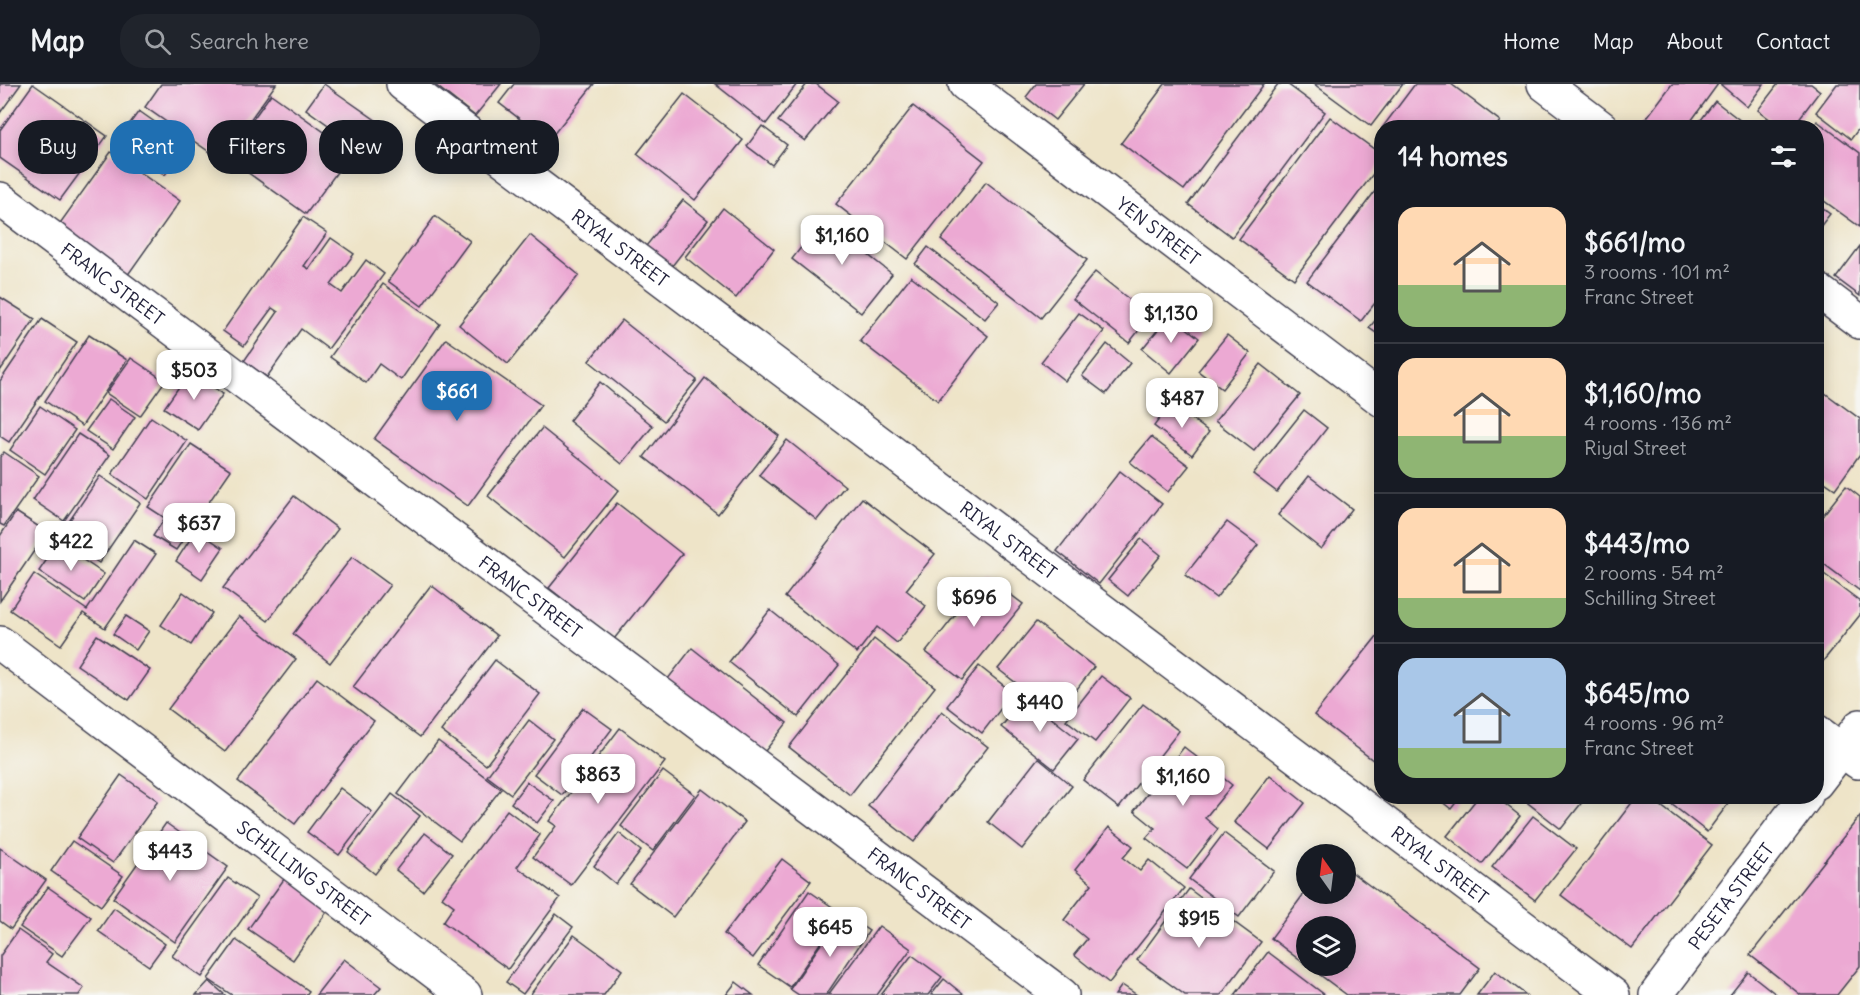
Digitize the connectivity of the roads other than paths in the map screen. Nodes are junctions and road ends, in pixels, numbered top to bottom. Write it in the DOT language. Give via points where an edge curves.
graph roads {
  1 [pos="402,84"];
  2 [pos="965,84"];
  3 [pos="1544,84"];
  4 [pos="1591,120"];
  5 [pos="0,199"];
  6 [pos="1824,295"];
  7 [pos="1860,322"];
  8 [pos="1374,394"];
  9 [pos="0,643"];
  10 [pos="1845,742"];
  11 [pos="1824,772"];
  12 [pos="1800,804"];
  13 [pos="465,995"];
  14 [pos="1062,995"];
  15 [pos="1613,995"];
  16 [pos="1656,995"];
  1 -- 15 [label="street, RIYAL STREET"];
  2 -- 8 [label="street, YEN STREET"];
  3 -- 4 [label="street"];
  5 -- 14 [label="street, FRANC STREET"];
  6 -- 7 [label="street"];
  9 -- 13 [label="street, SCHILLING STREET"];
  10 -- 11 [label="street"];
  12 -- 16 [label="street, PESETA STREET"];
}
